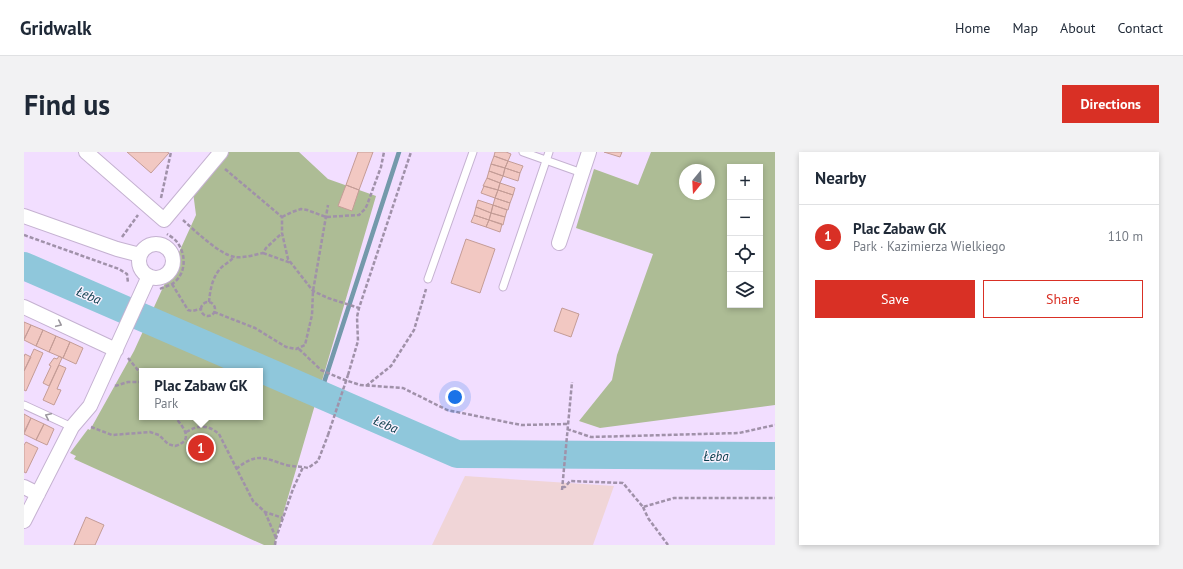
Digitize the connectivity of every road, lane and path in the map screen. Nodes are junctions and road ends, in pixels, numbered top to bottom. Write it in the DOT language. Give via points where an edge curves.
graph roads {
  1 [pos="86,152"];
  2 [pos="172,152"];
  3 [pos="384,152"];
  4 [pos="411,152"];
  5 [pos="473,152"];
  6 [pos="524,152"];
  7 [pos="549,152"];
  8 [pos="589,152"];
  9 [pos="218,156"];
  10 [pos="546,160"];
  11 [pos="582,173"];
  12 [pos="153,205"];
  13 [pos="328,205"];
  14 [pos="173,210"];
  15 [pos="24,216"];
  16 [pos="282,217"];
  17 [pos="326,218"];
  18 [pos="165,232"];
  19 [pos="282,233"];
  20 [pos="24,235"];
  21 [pos="559,243"];
  22 [pos="117,249"];
  23 [pos="263,253"];
  24 [pos="140,255"];
  25 [pos="234,256"];
  26 [pos="291,263"];
  27 [pos="111,266"];
  28 [pos="149,276"];
  29 [pos="428,279"];
  30 [pos="172,284"];
  31 [pos="127,287"];
  32 [pos="503,287"];
  33 [pos="313,291"];
  34 [pos="156,293"];
  35 [pos="209,302"];
  36 [pos="24,307"];
  37 [pos="359,308"];
  38 [pos="202,309"];
  39 [pos="214,312"];
  40 [pos="299,349"];
  41 [pos="120,352"];
  42 [pos="139,372"];
  43 [pos="139,382"];
  44 [pos="572,382"];
  45 [pos="111,386"];
  46 [pos="366,386"];
  47 [pos="24,405"];
  48 [pos="177,420"];
  49 [pos="568,424"];
  50 [pos="87,426"];
  51 [pos="775,426"];
  52 [pos="72,427"];
  53 [pos="567,429"];
  54 [pos="186,432"];
  55 [pos="303,467"];
  56 [pos="236,469"];
  57 [pos="24,487"];
  58 [pos="38,494"];
  59 [pos="775,498"];
  60 [pos="643,507"];
  61 [pos="265,512"];
  62 [pos="283,518"];
  63 [pos="24,521"];
  64 [pos="276,538"];
  65 [pos="275,545"];
  66 [pos="668,545"];
  1 -- 12 [label="street"];
  2 -- 12 [label="path"];
  3 -- 17 [label="path" via="381,167 362,214 354,217"];
  4 -- 37 [label="path"];
  5 -- 29 [label="lane"];
  6 -- 10 [label="lane"];
  7 -- 10 [label="lane"];
  8 -- 11 [label="street"];
  9 -- 14 [label="street"];
  9 -- 16 [label="path"];
  10 -- 11 [label="lane"];
  10 -- 32 [label="lane"];
  11 -- 21 [label="street"];
  12 -- 14 [label="street" via="164,220"];
  12 -- 22 [label="path" via="121,237"];
  13 -- 17 [label="path"];
  14 -- 25 [label="path" via="205,239"];
  15 -- 22 [label="street"];
  16 -- 17 [label="path" via="301,209"];
  16 -- 19 [label="path"];
  17 -- 33 [label="path"];
  18 -- 30 [label="path" via="177,242 184,262 181,273"];
  19 -- 23 [label="path"];
  19 -- 26 [label="path"];
  20 -- 27 [label="path"];
  22 -- 24 [label="street"];
  22 -- 27 [label="path"];
  23 -- 25 [label="path"];
  23 -- 26 [label="path"];
  24 -- 28 [label="street" via="142,271"];
  24 -- 28 [label="street" via="144,249 156,244 163,245 172,255 172,268 168,274 155,278"];
  25 -- 35 [label="path" via="219,270 211,288"];
  26 -- 33 [label="path"];
  27 -- 31 [label="path" via="127,274"];
  28 -- 41 [label="street" via="123,334"];
  29 -- 46 [label="path" via="414,330 391,366"];
  30 -- 34 [label="path"];
  30 -- 38 [label="path" via="188,310"];
  33 -- 37 [label="path"];
  33 -- 40 [label="path" via="306,342"];
  35 -- 38 [label="path" via="204,303"];
  35 -- 39 [label="path" via="214,306"];
  36 -- 41 [label="street, one-way"];
  37 -- 55 [label="path, bridge" via="358,341 328,435 318,461 308,468"];
  38 -- 39 [label="path" via="207,315"];
  39 -- 40 [label="path" via="255,328 286,347"];
  40 -- 46 [label="path" via="324,371"];
  41 -- 42 [label="path"];
  41 -- 52 [label="street" via="90,406"];
  43 -- 45 [label="path"];
  44 -- 49 [label="path"];
  46 -- 49 [label="path" via="404,388 447,410 521,425"];
  52 -- 47 [label="lane, one-way"];
  48 -- 54 [label="path"];
  49 -- 53 [label="path"];
  50 -- 54 [label="path" via="112,435 150,432 175,446 184,442"];
  51 -- 53 [label="path" via="739,433 591,438"];
  52 -- 58 [label="street"];
  53 -- 60 [label="path" via="562,488 570,481 623,483"];
  54 -- 56 [label="path" via="195,427 213,429 219,434"];
  55 -- 56 [label="path" via="259,458 248,460"];
  55 -- 62 [label="path"];
  56 -- 61 [label="path" via="254,501"];
  57 -- 58 [label="street"];
  58 -- 63 [label="street"];
  59 -- 60 [label="path" via="674,498"];
  60 -- 66 [label="path"];
  61 -- 62 [label="path"];
  61 -- 64 [label="path"];
  62 -- 64 [label="path"];
  64 -- 65 [label="path"];
}
